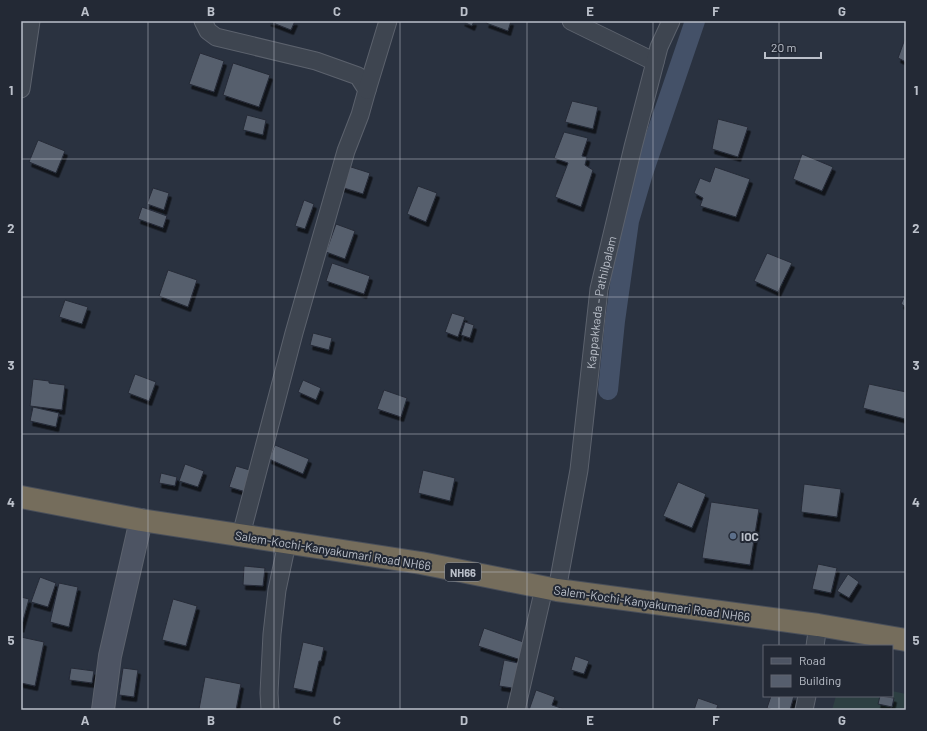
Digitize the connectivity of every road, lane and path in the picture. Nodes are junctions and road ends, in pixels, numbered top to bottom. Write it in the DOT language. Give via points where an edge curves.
graph roads {
  1 [pos="32,21"];
  2 [pos="203,21"];
  3 [pos="388,21"];
  4 [pos="571,21"];
  5 [pos="671,21"];
  6 [pos="655,62"];
  7 [pos="21,86"];
  8 [pos="367,90"];
  9 [pos="21,497"];
  10 [pos="141,520"];
  11 [pos="241,535"];
  12 [pos="287,543"];
  13 [pos="551,589"];
  14 [pos="818,625"];
  15 [pos="906,640"];
  16 [pos="815,645"];
  17 [pos="806,697"];
  18 [pos="102,710"];
  19 [pos="270,710"];
  20 [pos="516,710"];
  21 [pos="804,710"];
  1 -- 7 [label="street"];
  2 -- 8 [label="street" via="208,32 216,37 316,61 358,76"];
  3 -- 8 [label="street"];
  4 -- 6 [label="street"];
  5 -- 6 [label="street, Kappakkada - Pathilpalam"];
  6 -- 13 [label="street, Kappakkada - Pathilpalam" via="599,289 579,470"];
  8 -- 11 [label="street" via="346,151 294,333"];
  9 -- 10 [label="highway, Salem-Kochi-Kanyakumari Road NH66 / NH66"];
  10 -- 11 [label="highway, Salem-Kochi-Kanyakumari Road NH66 / NH66"];
  10 -- 18 [label="street" via="110,656"];
  11 -- 12 [label="highway, Salem-Kochi-Kanyakumari Road NH66 / NH66"];
  12 -- 13 [label="highway, Salem-Kochi-Kanyakumari Road NH66 / NH66" via="421,564"];
  12 -- 19 [label="street" via="277,590 272,634"];
  13 -- 14 [label="highway, Salem-Kochi-Kanyakumari Road NH66 / NH66"];
  13 -- 20 [label="street, Kappakkada - Pathilpalam"];
  14 -- 15 [label="highway, Salem-Kochi-Kanyakumari Road NH66 / NH66"];
  14 -- 16 [label="street"];
  17 -- 21 [label="street"];
}
